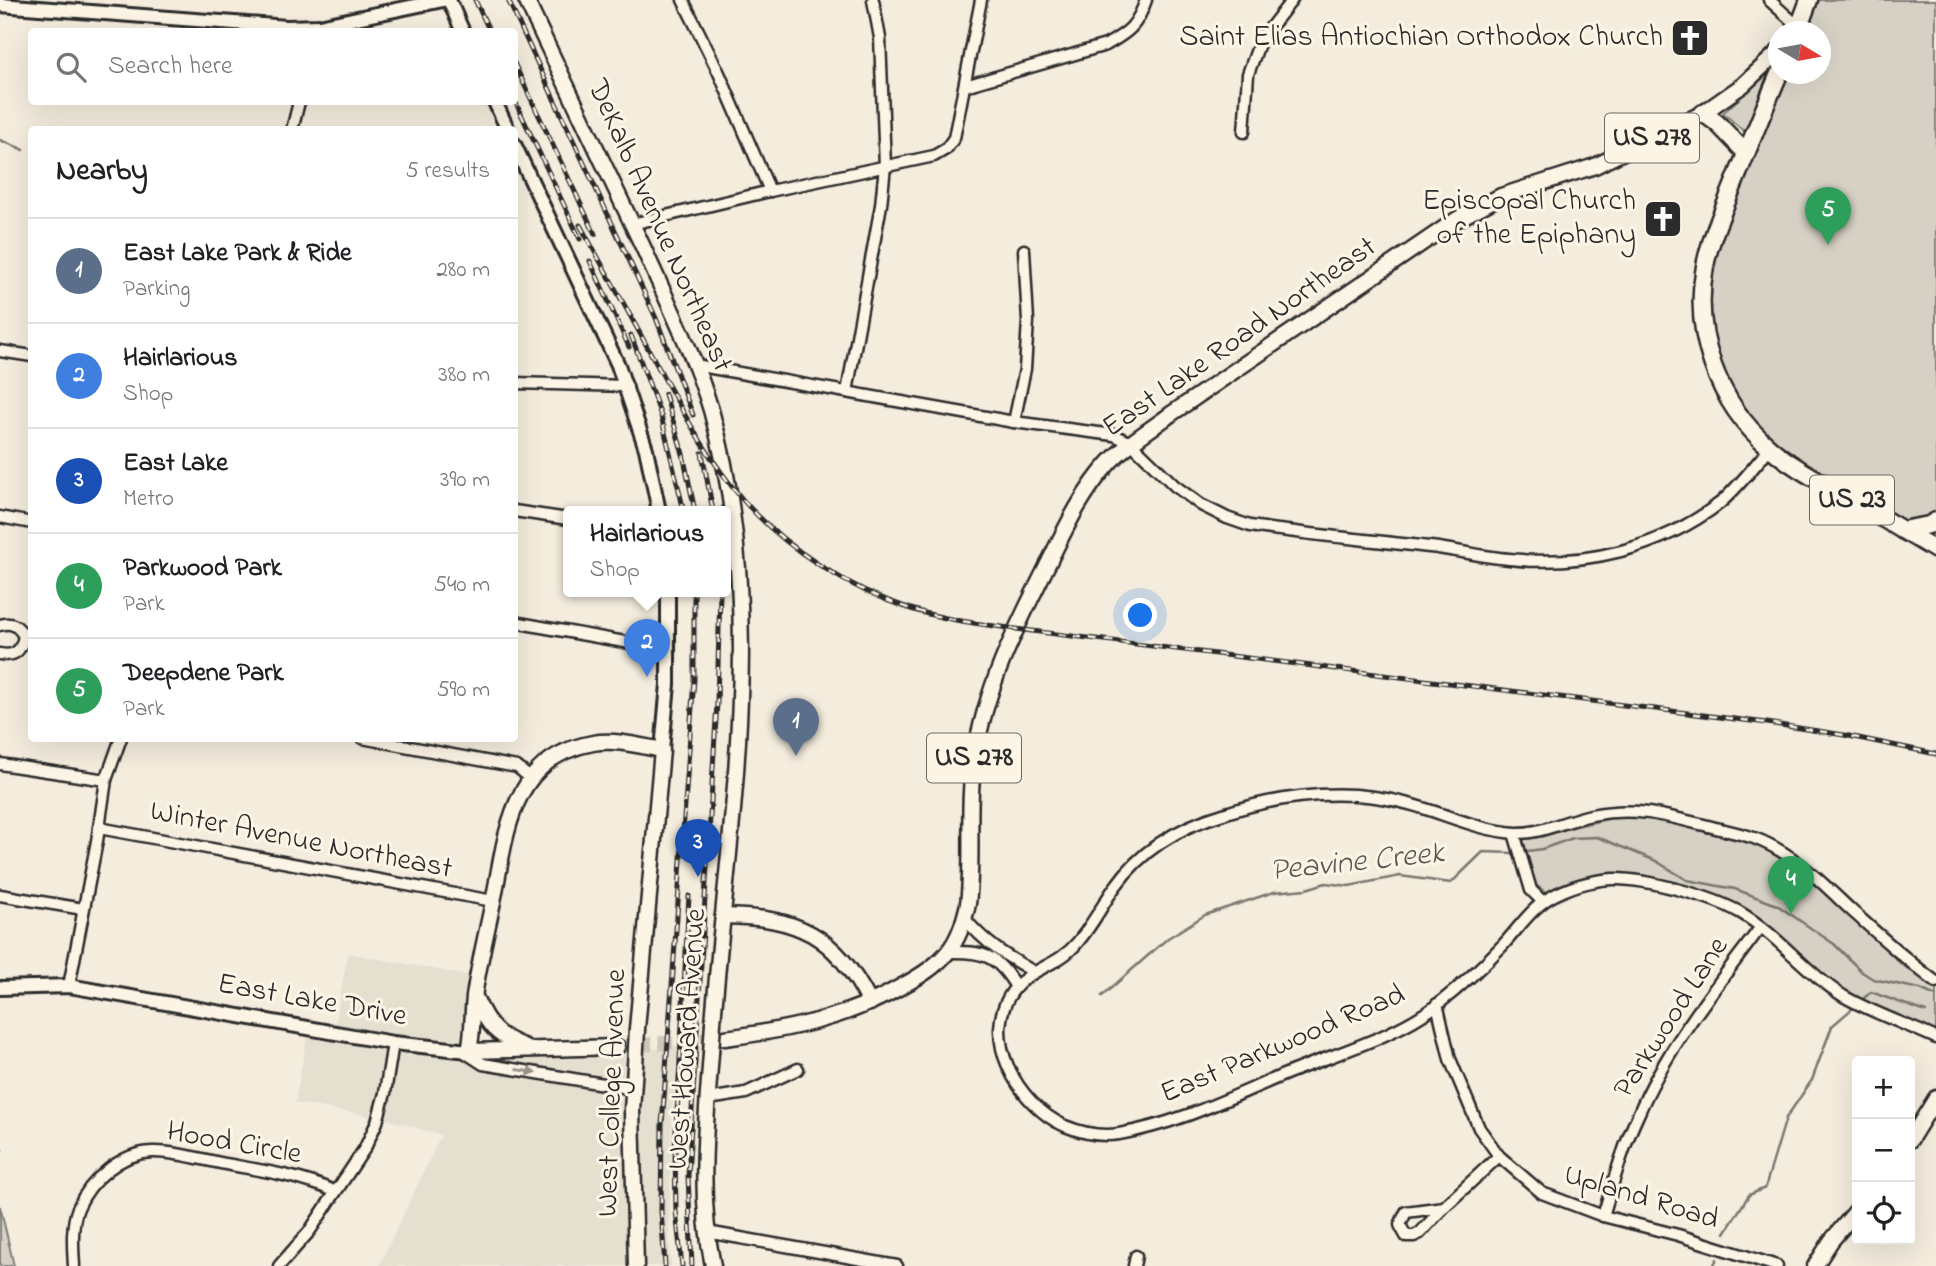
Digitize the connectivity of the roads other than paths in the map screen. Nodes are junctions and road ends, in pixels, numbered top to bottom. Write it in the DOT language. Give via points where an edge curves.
graph roads {
  1 [pos="443,0"];
  2 [pos="449,0"];
  3 [pos="526,0"];
  4 [pos="683,0"];
  5 [pos="873,0"];
  6 [pos="981,0"];
  7 [pos="1146,0"];
  8 [pos="1292,0"];
  9 [pos="1769,0"];
  10 [pos="1808,0"];
  11 [pos="0,3"];
  12 [pos="1789,21"];
  13 [pos="1800,21"];
  14 [pos="302,28"];
  15 [pos="322,28"];
  16 [pos="461,28"];
  17 [pos="1768,62"];
  18 [pos="1775,84"];
  19 [pos="965,86"];
  20 [pos="298,105"];
  21 [pos="496,105"];
  22 [pos="1703,113"];
  23 [pos="293,126"];
  24 [pos="506,126"];
  25 [pos="1244,132"];
  26 [pos="518,153"];
  27 [pos="1746,153"];
  28 [pos="885,166"];
  29 [pos="770,191"];
  30 [pos="632,225"];
  31 [pos="1024,250"];
  32 [pos="0,351"];
  33 [pos="28,355"];
  34 [pos="695,365"];
  35 [pos="518,383"];
  36 [pos="626,386"];
  37 [pos="847,392"];
  38 [pos="1014,422"];
  39 [pos="1131,443"];
  40 [pos="1770,448"];
  41 [pos="726,480"];
  42 [pos="658,506"];
  43 [pos="729,506"];
  44 [pos="518,512"];
  45 [pos="0,517"];
  46 [pos="563,518"];
  47 [pos="731,519"];
  48 [pos="1936,521"];
  49 [pos="28,522"];
  50 [pos="1902,530"];
  51 [pos="1936,550"];
  52 [pos="668,597"];
  53 [pos="518,623"];
  54 [pos="0,625"];
  55 [pos="669,650"];
  56 [pos="0,654"];
  57 [pos="120,742"];
  58 [pos="383,742"];
  59 [pos="662,750"];
  60 [pos="0,764"];
  61 [pos="530,778"];
  62 [pos="106,780"];
  63 [pos="99,828"];
  64 [pos="1514,833"];
  65 [pos="0,895"];
  66 [pos="493,901"];
  67 [pos="1543,902"];
  68 [pos="83,909"];
  69 [pos="723,916"];
  70 [pos="965,919"];
  71 [pos="1760,928"];
  72 [pos="948,952"];
  73 [pos="1034,972"];
  74 [pos="1936,982"];
  75 [pos="69,986"];
  76 [pos="1016,987"];
  77 [pos="0,988"];
  78 [pos="475,996"];
  79 [pos="870,1003"];
  80 [pos="1437,1004"];
  81 [pos="725,1038"];
  82 [pos="1936,1038"];
  83 [pos="393,1042"];
  84 [pos="617,1047"];
  85 [pos="466,1051"];
  86 [pos="534,1051"];
  87 [pos="798,1069"];
  88 [pos="634,1089"];
  89 [pos="1936,1098"];
  90 [pos="708,1099"];
  91 [pos="1915,1132"];
  92 [pos="1499,1156"];
  93 [pos="334,1191"];
  94 [pos="1444,1207"];
  95 [pos="1603,1216"];
  96 [pos="1852,1216"];
  97 [pos="707,1232"];
  98 [pos="74,1266"];
  99 [pos="279,1266"];
  100 [pos="636,1266"];
  101 [pos="713,1266"];
  102 [pos="897,1266"];
  103 [pos="1777,1266"];
  104 [pos="1815,1266"];
  1 -- 15 [label="street"];
  2 -- 16 [label="street"];
  3 -- 30 [label="main road, DeKalb Avenue Northeast"];
  4 -- 29 [label="street"];
  5 -- 28 [label="street" via="880,38"];
  6 -- 19 [label="street"];
  7 -- 19 [label="street" via="1138,21 1106,45"];
  8 -- 25 [label="street" via="1259,41 1248,74"];
  9 -- 12 [label="street"];
  10 -- 13 [label="highway"];
  11 -- 14 [label="street"];
  17 -- 22 [label="main road, East Lake Road Northeast / US 278"];
  18 -- 27 [label="highway, US 23"];
  19 -- 28 [label="street" via="954,138 947,149"];
  20 -- 23 [label="street"];
  21 -- 24 [label="street"];
  22 -- 27 [label="highway"];
  22 -- 39 [label="main road, East Lake Road Northeast / US 278" via="1595,166 1475,209"];
  26 -- 36 [label="street"];
  27 -- 40 [label="highway, US 23" via="1709,249 1702,310 1709,355 1721,385 1743,421"];
  28 -- 29 [label="street"];
  28 -- 37 [label="street"];
  29 -- 30 [label="street"];
  30 -- 34 [label="main road, DeKalb Avenue Northeast"];
  31 -- 38 [label="street" via="1028,321"];
  32 -- 33 [label="street"];
  34 -- 37 [label="street"];
  34 -- 41 [label="main road, DeKalb Avenue Northeast"];
  35 -- 36 [label="street"];
  36 -- 42 [label="street" via="649,458"];
  37 -- 38 [label="street"];
  38 -- 39 [label="street" via="1114,435"];
  39 -- 40 [label="street" via="1201,505 1250,526 1552,562 1622,552 1685,526 1721,502"];
  39 -- 70 [label="main road, East Lake Road Northeast / US 278" via="1081,498 989,693 974,758"];
  40 -- 50 [label="highway, US 23"];
  41 -- 43 [label="main road, West Howard Avenue"];
  44 -- 46 [label="street"];
  45 -- 49 [label="street"];
  47 -- 69 [label="main road, West Howard Avenue" via="742,648"];
  48 -- 50 [label="highway"];
  50 -- 51 [label="highway, US 23"];
  52 -- 55 [label="street"];
  53 -- 55 [label="street"];
  54 -- 56 [label="street" via="18,627 24,636 17,653"];
  55 -- 59 [label="street"];
  57 -- 62 [label="street"];
  58 -- 61 [label="street" via="517,767"];
  59 -- 61 [label="main road" via="596,742 566,751"];
  59 -- 88 [label="main road, West College Avenue, bridge"];
  60 -- 62 [label="street"];
  61 -- 66 [label="main road" via="514,804"];
  62 -- 63 [label="street"];
  63 -- 66 [label="street, Winter Avenue Northeast"];
  63 -- 68 [label="street"];
  64 -- 67 [label="street" via="1531,890"];
  64 -- 73 [label="street" via="1399,801 1347,795 1292,797 1219,815 1168,838 1142,856 1073,948"];
  64 -- 74 [label="street" via="1633,810 1757,839 1802,863"];
  65 -- 68 [label="street"];
  66 -- 78 [label="main road"];
  67 -- 71 [label="street, East Parkwood Road" via="1592,882 1636,881 1708,899 1740,912"];
  67 -- 80 [label="street, East Parkwood Road" via="1488,960"];
  68 -- 75 [label="street"];
  69 -- 79 [label="main road" via="782,921 816,936 846,964"];
  69 -- 90 [label="main road, West Howard Avenue, bridge"];
  70 -- 72 [label="main road, East Lake Road Northeast / US 278"];
  70 -- 73 [label="street" via="1000,954"];
  71 -- 82 [label="street, East Parkwood Road" via="1844,996"];
  71 -- 95 [label="street, Parkwood Lane" via="1696,1014 1658,1075 1638,1115"];
  72 -- 76 [label="street" via="992,958"];
  72 -- 79 [label="main road, East Lake Road Northeast / US 278" via="921,975"];
  73 -- 76 [label="street"];
  75 -- 77 [label="street, East Lake Drive"];
  75 -- 83 [label="street, East Lake Drive"];
  76 -- 80 [label="street, East Parkwood Road" via="1002,1025 1004,1054 1016,1084 1037,1109 1061,1124 1101,1136 1148,1129 1200,1110 1387,1033"];
  78 -- 85 [label="main road"];
  78 -- 86 [label="main road" via="491,1027 505,1039"];
  79 -- 81 [label="main road, East Lake Road Northeast / US 278" via="790,1028"];
  80 -- 92 [label="street, Upland Road" via="1450,1059 1479,1128"];
  83 -- 85 [label="street, East Lake Drive"];
  83 -- 93 [label="street" via="377,1122 365,1148"];
  84 -- 86 [label="main road, East Lake Drive"];
  85 -- 86 [label="main road, East Lake Drive"];
  85 -- 88 [label="street, one-way" via="475,1061 489,1065"];
  87 -- 90 [label="street" via="746,1093"];
  88 -- 100 [label="main road, West College Avenue"];
  89 -- 91 [label="main road"];
  90 -- 97 [label="main road, West Howard Avenue"];
  92 -- 94 [label="street"];
  92 -- 95 [label="street, Upland Road" via="1542,1193"];
  93 -- 98 [label="street, Hood Circle" via="258,1170 178,1156 152,1152 127,1158 105,1172 78,1208"];
  93 -- 99 [label="street" via="309,1232"];
  95 -- 103 [label="street, Upland Road"];
  96 -- 104 [label="main road"];
  97 -- 101 [label="main road, West Howard Avenue"];
  97 -- 102 [label="street"];
}
